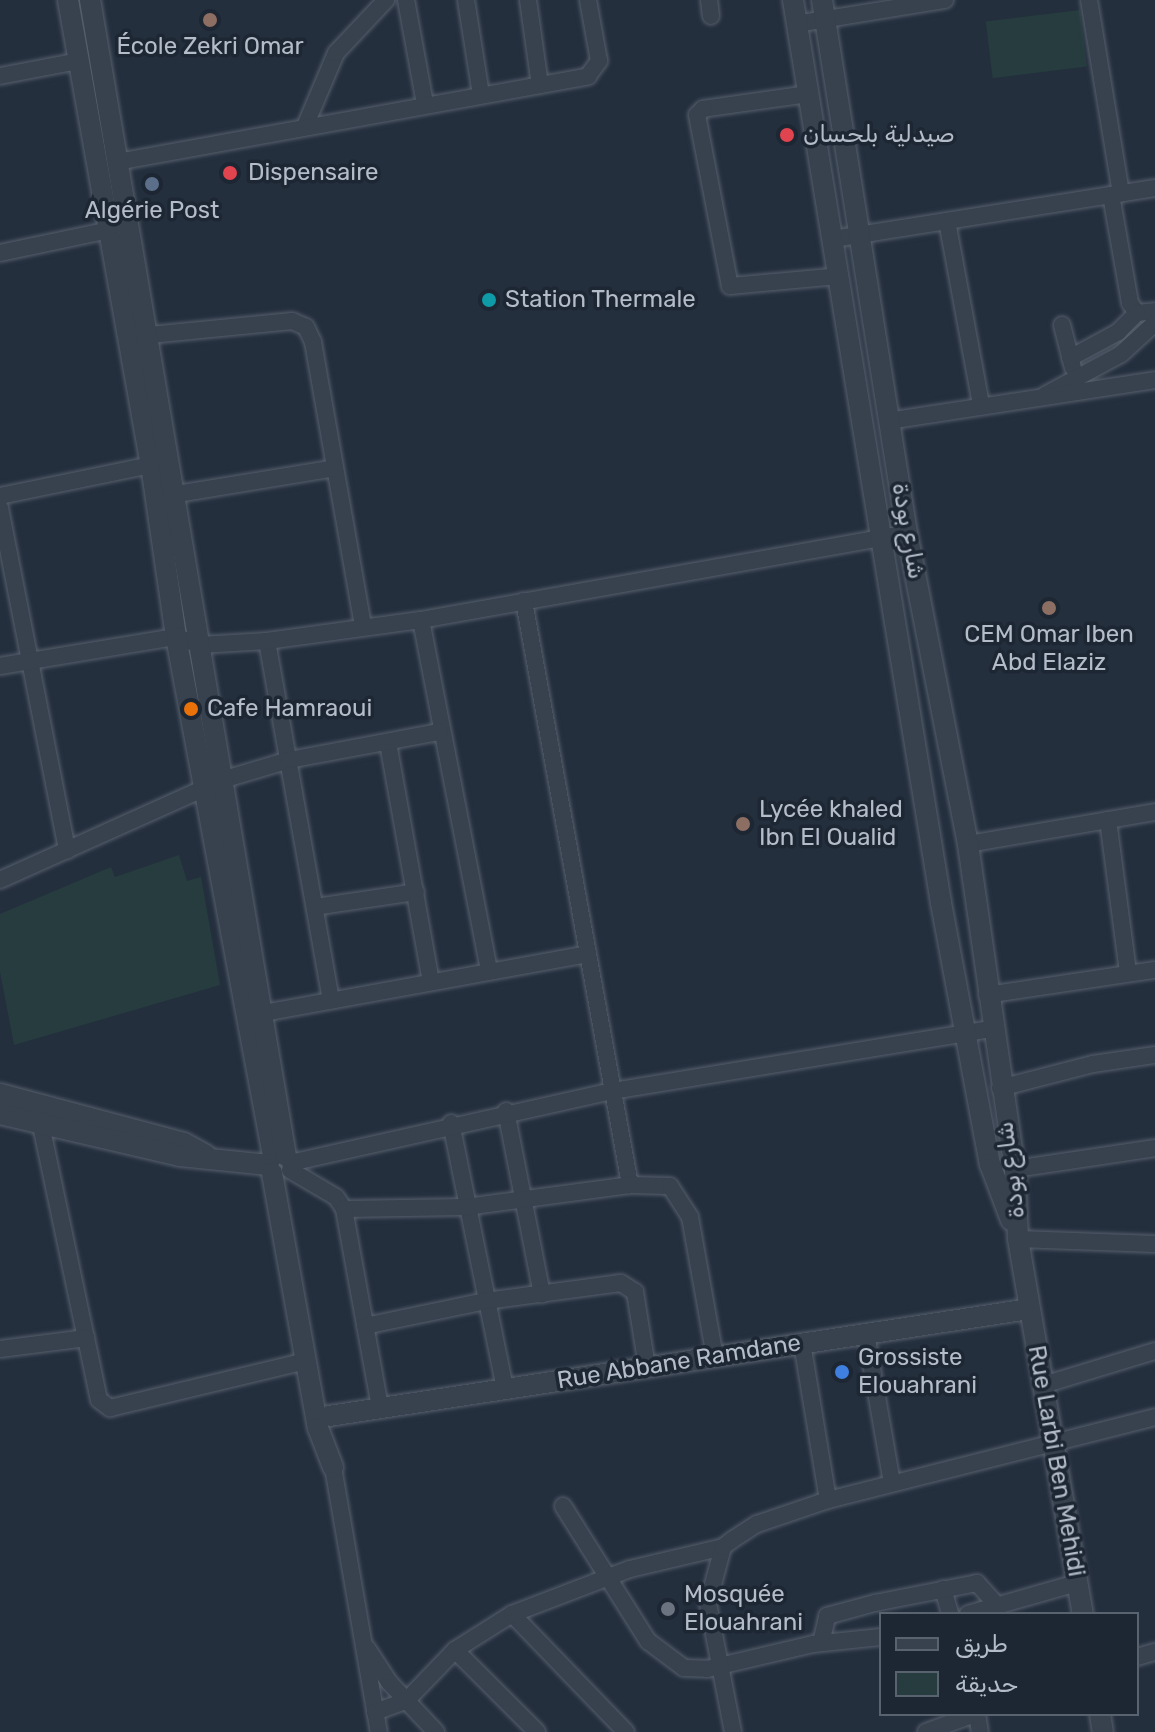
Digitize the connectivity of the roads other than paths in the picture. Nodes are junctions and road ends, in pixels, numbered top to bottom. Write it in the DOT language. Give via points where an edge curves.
graph roads {
  1 [pos="68,0"];
  2 [pos="90,0"];
  3 [pos="363,0"];
  4 [pos="386,0"];
  5 [pos="406,0"];
  6 [pos="466,0"];
  7 [pos="528,0"];
  8 [pos="588,0"];
  9 [pos="793,0"];
  10 [pos="945,0"];
  11 [pos="1089,0"];
  12 [pos="892,4"];
  13 [pos="824,10"];
  14 [pos="366,18"];
  15 [pos="796,24"];
  16 [pos="79,61"];
  17 [pos="0,76"];
  18 [pos="540,85"];
  19 [pos="808,94"];
  20 [pos="481,95"];
  21 [pos="425,104"];
  22 [pos="306,124"];
  23 [pos="117,162"];
  24 [pos="1155,188"];
  25 [pos="1116,194"];
  26 [pos="947,221"];
  27 [pos="109,230"];
  28 [pos="856,235"];
  29 [pos="833,239"];
  30 [pos="0,253"];
  31 [pos="839,276"];
  32 [pos="1155,311"];
  33 [pos="1137,313"];
  34 [pos="1155,323"];
  35 [pos="1062,325"];
  36 [pos="150,335"];
  37 [pos="1070,358"];
  38 [pos="1075,378"];
  39 [pos="1155,380"];
  40 [pos="1037,400"];
  41 [pos="981,405"];
  42 [pos="888,421"];
  43 [pos="151,465"];
  44 [pos="335,468"];
  45 [pos="177,494"];
  46 [pos="0,496"];
  47 [pos="0,508"];
  48 [pos="907,533"];
  49 [pos="882,537"];
  50 [pos="524,601"];
  51 [pos="421,620"];
  52 [pos="363,627"];
  53 [pos="176,637"];
  54 [pos="267,641"];
  55 [pos="200,645"];
  56 [pos="26,662"];
  57 [pos="0,666"];
  58 [pos="439,732"];
  59 [pos="388,743"];
  60 [pos="289,760"];
  61 [pos="214,784"];
  62 [pos="1155,812"];
  63 [pos="1108,820"];
  64 [pos="968,844"];
  65 [pos="67,851"];
  66 [pos="0,880"];
  67 [pos="416,892"];
  68 [pos="315,907"];
  69 [pos="588,954"];
  70 [pos="489,970"];
  71 [pos="1155,970"];
  72 [pos="1128,972"];
  73 [pos="431,981"];
  74 [pos="987,995"];
  75 [pos="331,1000"];
  76 [pos="264,1013"];
  77 [pos="992,1029"];
  78 [pos="965,1035"];
  79 [pos="1155,1055"];
  80 [pos="1000,1088"];
  81 [pos="612,1091"];
  82 [pos="0,1094"];
  83 [pos="506,1111"];
  84 [pos="0,1114"];
  85 [pos="451,1123"];
  86 [pos="41,1125"];
  87 [pos="1155,1148"];
  88 [pos="207,1156"];
  89 [pos="281,1165"];
  90 [pos="1015,1169"];
  91 [pos="630,1185"];
  92 [pos="523,1201"];
  93 [pos="466,1207"];
  94 [pos="344,1209"];
  95 [pos="1018,1239"];
  96 [pos="1155,1244"];
  97 [pos="301,1294"];
  98 [pos="542,1294"];
  99 [pos="486,1301"];
  100 [pos="1029,1309"];
  101 [pos="365,1326"];
  102 [pos="866,1334"];
  103 [pos="86,1338"];
  104 [pos="802,1343"];
  105 [pos="0,1349"];
  106 [pos="1155,1351"];
  107 [pos="715,1357"];
  108 [pos="306,1361"];
  109 [pos="647,1367"];
  110 [pos="1043,1385"];
  111 [pos="505,1389"];
  112 [pos="380,1408"];
  113 [pos="329,1416"];
  114 [pos="1155,1417"];
  115 [pos="1053,1443"];
  116 [pos="333,1467"];
  117 [pos="892,1483"];
  118 [pos="828,1500"];
  119 [pos="563,1506"];
  120 [pos="723,1547"];
  121 [pos="606,1577"];
  122 [pos="1077,1583"];
  123 [pos="943,1589"];
  124 [pos="998,1606"];
  125 [pos="949,1612"];
  126 [pos="976,1612"];
  127 [pos="1083,1612"];
  128 [pos="512,1614"];
  129 [pos="879,1637"];
  130 [pos="363,1640"];
  131 [pos="821,1643"];
  132 [pos="455,1650"];
  133 [pos="716,1665"];
  134 [pos="406,1701"];
  135 [pos="375,1712"];
  136 [pos="970,1716"];
  137 [pos="379,1732"];
  138 [pos="436,1732"];
  139 [pos="537,1732"];
  140 [pos="626,1732"];
  141 [pos="733,1732"];
  142 [pos="926,1732"];
  1 -- 16 [label="street"];
  2 -- 23 [label="street"];
  3 -- 14 [label="street"];
  4 -- 14 [label="street"];
  5 -- 21 [label="street"];
  6 -- 20 [label="street"];
  7 -- 18 [label="street"];
  8 -- 18 [label="street" via="599,61 595,71"];
  9 -- 15 [label="street, شارع بودة"];
  10 -- 12 [label="street"];
  11 -- 25 [label="street"];
  12 -- 13 [label="street"];
  13 -- 15 [label="street"];
  13 -- 28 [label="street, شارع بودة"];
  14 -- 22 [label="street" via="336,53"];
  15 -- 19 [label="street, شارع بودة"];
  16 -- 17 [label="street"];
  16 -- 27 [label="street"];
  18 -- 20 [label="street"];
  19 -- 29 [label="street, شارع بودة"];
  19 -- 31 [label="street" via="703,109 697,115 728,284 741,288"];
  20 -- 21 [label="street"];
  21 -- 22 [label="street"];
  22 -- 23 [label="street"];
  23 -- 36 [label="street"];
  24 -- 25 [label="street"];
  25 -- 26 [label="street"];
  25 -- 33 [label="street" via="1127,291"];
  26 -- 28 [label="street"];
  26 -- 41 [label="street"];
  27 -- 30 [label="street"];
  27 -- 43 [label="street"];
  28 -- 29 [label="street"];
  28 -- 42 [label="street, شارع بودة"];
  29 -- 31 [label="street, شارع بودة"];
  31 -- 49 [label="street, شارع بودة"];
  32 -- 33 [label="street"];
  33 -- 37 [label="street" via="1118,332"];
  34 -- 38 [label="street" via="1121,354"];
  35 -- 37 [label="street"];
  36 -- 44 [label="street" via="302,323 313,342"];
  36 -- 45 [label="street"];
  37 -- 38 [label="street"];
  38 -- 40 [label="street"];
  39 -- 40 [label="street"];
  40 -- 41 [label="street"];
  41 -- 42 [label="street"];
  42 -- 48 [label="street, شارع بودة"];
  43 -- 46 [label="street"];
  43 -- 53 [label="street"];
  44 -- 45 [label="street"];
  44 -- 52 [label="street"];
  45 -- 55 [label="street"];
  47 -- 56 [label="street"];
  48 -- 49 [label="street"];
  48 -- 64 [label="street, شارع بودة"];
  49 -- 50 [label="street"];
  49 -- 78 [label="street, شارع بودة"];
  50 -- 51 [label="street"];
  50 -- 69 [label="street"];
  51 -- 52 [label="street"];
  51 -- 58 [label="street"];
  52 -- 54 [label="street"];
  53 -- 55 [label="street"];
  53 -- 56 [label="street"];
  53 -- 61 [label="street"];
  54 -- 55 [label="street"];
  54 -- 60 [label="street"];
  55 -- 61 [label="street"];
  56 -- 57 [label="street"];
  56 -- 65 [label="street"];
  58 -- 59 [label="street"];
  58 -- 70 [label="street"];
  59 -- 60 [label="street"];
  59 -- 67 [label="street"];
  60 -- 61 [label="street"];
  60 -- 68 [label="street"];
  61 -- 65 [label="street"];
  61 -- 76 [label="street"];
  61 -- 89 [label="street"];
  62 -- 63 [label="street"];
  63 -- 64 [label="street"];
  63 -- 72 [label="street"];
  64 -- 74 [label="street, شارع بودة"];
  65 -- 66 [label="street"];
  67 -- 68 [label="street"];
  67 -- 73 [label="street"];
  68 -- 75 [label="street"];
  69 -- 70 [label="street"];
  69 -- 81 [label="street"];
  70 -- 73 [label="street"];
  71 -- 72 [label="street"];
  72 -- 74 [label="street"];
  73 -- 75 [label="street"];
  74 -- 77 [label="street, شارع بودة"];
  75 -- 76 [label="street"];
  76 -- 89 [label="street"];
  77 -- 78 [label="street"];
  77 -- 80 [label="street, شارع بودة"];
  78 -- 81 [label="street"];
  78 -- 95 [label="street, شارع بودة" via="990,1164"];
  79 -- 80 [label="street" via="1093,1064"];
  80 -- 90 [label="street, شارع بودة"];
  81 -- 83 [label="street"];
  81 -- 91 [label="street"];
  82 -- 88 [label="street" via="184,1143"];
  83 -- 85 [label="street"];
  83 -- 92 [label="street"];
  84 -- 86 [label="street"];
  85 -- 89 [label="street"];
  85 -- 93 [label="street"];
  86 -- 88 [label="street" via="180,1156"];
  86 -- 103 [label="street"];
  87 -- 90 [label="street"];
  88 -- 89 [label="street"];
  89 -- 94 [label="street" via="336,1197"];
  89 -- 97 [label="street"];
  90 -- 95 [label="street, شارع بودة"];
  91 -- 92 [label="street"];
  91 -- 107 [label="street" via="665,1184 685,1206"];
  92 -- 93 [label="street"];
  92 -- 98 [label="street"];
  93 -- 94 [label="street"];
  93 -- 99 [label="street"];
  94 -- 101 [label="street"];
  95 -- 96 [label="street"];
  95 -- 100 [label="street, Rue Larbi Ben Mehidi"];
  97 -- 108 [label="street"];
  97 -- 113 [label="street"];
  98 -- 99 [label="street"];
  98 -- 109 [label="street" via="610,1283 628,1286 638,1302"];
  99 -- 101 [label="street"];
  99 -- 111 [label="street"];
  100 -- 102 [label="street, Rue Abbane Ramdane"];
  100 -- 110 [label="street, Rue Larbi Ben Mehidi"];
  101 -- 112 [label="street"];
  102 -- 104 [label="street, Rue Abbane Ramdane"];
  102 -- 117 [label="street"];
  103 -- 105 [label="street"];
  103 -- 108 [label="street" via="105,1407"];
  104 -- 107 [label="street, Rue Abbane Ramdane"];
  104 -- 118 [label="street"];
  106 -- 110 [label="street"];
  107 -- 109 [label="street, Rue Abbane Ramdane"];
  108 -- 116 [label="street" via="318,1428"];
  109 -- 111 [label="street, Rue Abbane Ramdane"];
  110 -- 115 [label="street, Rue Larbi Ben Mehidi"];
  111 -- 112 [label="street, Rue Abbane Ramdane"];
  112 -- 113 [label="street, Rue Abbane Ramdane"];
  113 -- 116 [label="street"];
  114 -- 115 [label="street"];
  115 -- 117 [label="street"];
  115 -- 122 [label="street, Rue Larbi Ben Mehidi"];
  116 -- 130 [label="street"];
  117 -- 118 [label="street"];
  118 -- 120 [label="street" via="757,1524"];
  119 -- 121 [label="street"];
  120 -- 121 [label="street"];
  120 -- 133 [label="street" via="709,1587"];
  121 -- 128 [label="street"];
  121 -- 133 [label="street" via="648,1641 672,1663 696,1670"];
  122 -- 124 [label="street"];
  122 -- 127 [label="street, Rue Larbi Ben Mehidi"];
  123 -- 124 [label="street" via="977,1583"];
  123 -- 125 [label="street"];
  123 -- 131 [label="street" via="830,1614 822,1625"];
  124 -- 126 [label="street"];
  128 -- 132 [label="street"];
  128 -- 140 [label="street"];
  129 -- 131 [label="street" via="844,1645"];
  130 -- 134 [label="street"];
  130 -- 135 [label="street"];
  131 -- 133 [label="street"];
  132 -- 134 [label="street"];
  132 -- 139 [label="street"];
  133 -- 141 [label="street"];
  134 -- 135 [label="street"];
  134 -- 138 [label="street"];
  135 -- 137 [label="street"];
  136 -- 142 [label="street"];
}
